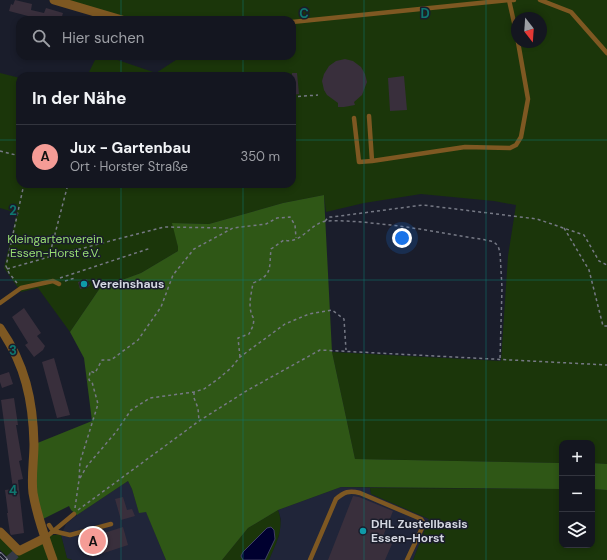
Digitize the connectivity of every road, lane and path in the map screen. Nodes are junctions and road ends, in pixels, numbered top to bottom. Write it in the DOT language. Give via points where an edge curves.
graph roads {
  1 [pos="54,0"];
  2 [pos="509,0"];
  3 [pos="514,0"];
  4 [pos="540,0"];
  5 [pos="512,12"];
  6 [pos="108,16"];
  7 [pos="296,22"];
  8 [pos="519,48"];
  9 [pos="607,53"];
  10 [pos="318,95"];
  11 [pos="296,98"];
  12 [pos="369,116"];
  13 [pos="354,118"];
  14 [pos="0,151"];
  15 [pos="16,155"];
  16 [pos="372,161"];
  17 [pos="23,188"];
  18 [pos="67,188"];
  19 [pos="325,221"];
  20 [pos="233,228"];
  21 [pos="564,228"];
  22 [pos="296,238"];
  23 [pos="151,248"];
  24 [pos="49,257"];
  25 [pos="607,266"];
  26 [pos="7,269"];
  27 [pos="75,278"];
  28 [pos="56,283"];
  29 [pos="21,288"];
  30 [pos="0,303"];
  31 [pos="607,326"];
  32 [pos="1,330"];
  33 [pos="346,351"];
  34 [pos="240,357"];
  35 [pos="500,359"];
  36 [pos="607,365"];
  37 [pos="194,392"];
  38 [pos="199,421"];
  39 [pos="79,480"];
  40 [pos="74,514"];
  41 [pos="111,524"];
  42 [pos="49,526"];
  43 [pos="53,531"];
  44 [pos="0,532"];
  45 [pos="44,538"];
  46 [pos="53,560"];
  47 [pos="310,560"];
  48 [pos="407,560"];
  1 -- 6 [label="street"];
  2 -- 3 [label="lane"];
  2 -- 5 [label="lane"];
  2 -- 7 [label="lane"];
  4 -- 9 [label="lane" via="571,12"];
  8 -- 16 [label="lane" via="528,99 521,137 516,145 510,148 465,147"];
  10 -- 11 [label="path"];
  12 -- 16 [label="lane"];
  13 -- 16 [label="lane" via="358,162"];
  14 -- 15 [label="path"];
  17 -- 26 [label="path"];
  18 -- 24 [label="path"];
  19 -- 21 [label="path" via="329,217 423,205 537,219"];
  19 -- 22 [label="path"];
  19 -- 35 [label="path" via="371,222 494,242 500,252 502,288"];
  20 -- 22 [label="path" via="266,224 278,218 290,217 295,226"];
  20 -- 24 [label="path" via="164,227"];
  20 -- 39 [label="path" via="194,249 173,275 161,307 138,340 111,360 102,360 95,373 90,371 89,380 92,382 98,404 80,462"];
  21 -- 25 [label="path" via="584,235 599,261"];
  21 -- 31 [label="path" via="589,270 603,326"];
  22 -- 34 [label="path" via="284,240 271,249 267,275 253,283 250,313 254,319 253,326 249,334 238,338"];
  23 -- 28 [label="path"];
  24 -- 26 [label="path"];
  26 -- 29 [label="path"];
  27 -- 28 [label="path"];
  28 -- 29 [label="lane"];
  29 -- 30 [label="lane"];
  32 -- 45 [label="street" via="15,352 29,389 33,416 33,491"];
  33 -- 34 [label="path" via="344,319 332,310 309,314 285,324"];
  33 -- 35 [label="path"];
  33 -- 38 [label="path" via="326,349 315,352"];
  34 -- 37 [label="path" via="218,379 204,389"];
  35 -- 36 [label="path"];
  37 -- 38 [label="path"];
  37 -- 39 [label="path" via="150,398 131,410"];
  38 -- 40 [label="path"];
  39 -- 40 [label="path"];
  40 -- 43 [label="lane"];
  41 -- 43 [label="lane" via="70,535"];
  42 -- 43 [label="lane"];
  43 -- 45 [label="lane"];
  44 -- 45 [label="street" via="19,551"];
  45 -- 46 [label="street"];
  47 -- 48 [label="lane" via="336,499 352,491 421,519 423,526"];
}
